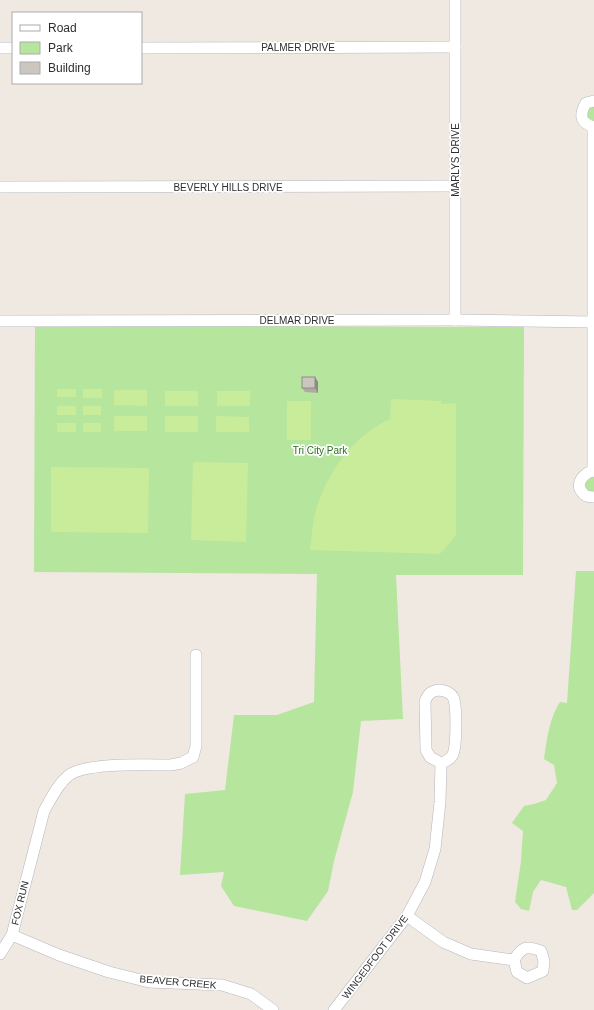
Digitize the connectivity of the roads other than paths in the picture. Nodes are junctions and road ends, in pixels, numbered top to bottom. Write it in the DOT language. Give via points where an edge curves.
graph roads {
  1 [pos="455,0"];
  2 [pos="455,47"];
  3 [pos="0,48"];
  4 [pos="12,48"];
  5 [pos="142,48"];
  6 [pos="594,101"];
  7 [pos="594,127"];
  8 [pos="455,186"];
  9 [pos="0,187"];
  10 [pos="456,320"];
  11 [pos="0,321"];
  12 [pos="593,322"];
  13 [pos="593,471"];
  14 [pos="594,497"];
  15 [pos="196,655"];
  16 [pos="441,764"];
  17 [pos="407,916"];
  18 [pos="12,935"];
  19 [pos="0,954"];
  20 [pos="514,960"];
  21 [pos="273,1010"];
  22 [pos="334,1010"];
  1 -- 2 [label="street, MARLYS DRIVE"];
  2 -- 5 [label="street, PALMER DRIVE"];
  2 -- 8 [label="street, MARLYS DRIVE"];
  3 -- 4 [label="street"];
  6 -- 7 [label="street" via="586,103 581,113 584,122"];
  7 -- 12 [label="street"];
  8 -- 9 [label="street, BEVERLY HILLS DRIVE"];
  8 -- 10 [label="street, MARLYS DRIVE"];
  10 -- 11 [label="street, DELMAR DRIVE"];
  10 -- 12 [label="street, DELMAR DRIVE"];
  12 -- 13 [label="street"];
  13 -- 14 [label="street" via="583,475 580,486 582,492"];
  15 -- 18 [label="street, FOX RUN" via="196,746 193,757 171,765 90,767 69,775 54,793 44,811"];
  16 -- 16 [label="street" via="451,757 455,746 455,715 453,698 448,691 440,690 432,691 427,695 425,702 426,750"];
  16 -- 17 [label="street, WINGEDFOOT DRIVE" via="435,849 425,882"];
  17 -- 20 [label="street" via="444,942 471,954"];
  17 -- 22 [label="street, WINGEDFOOT DRIVE"];
  18 -- 19 [label="street, FOX RUN"];
  18 -- 21 [label="street, BEAVER CREEK" via="59,955 149,982 229,987 251,994"];
}
